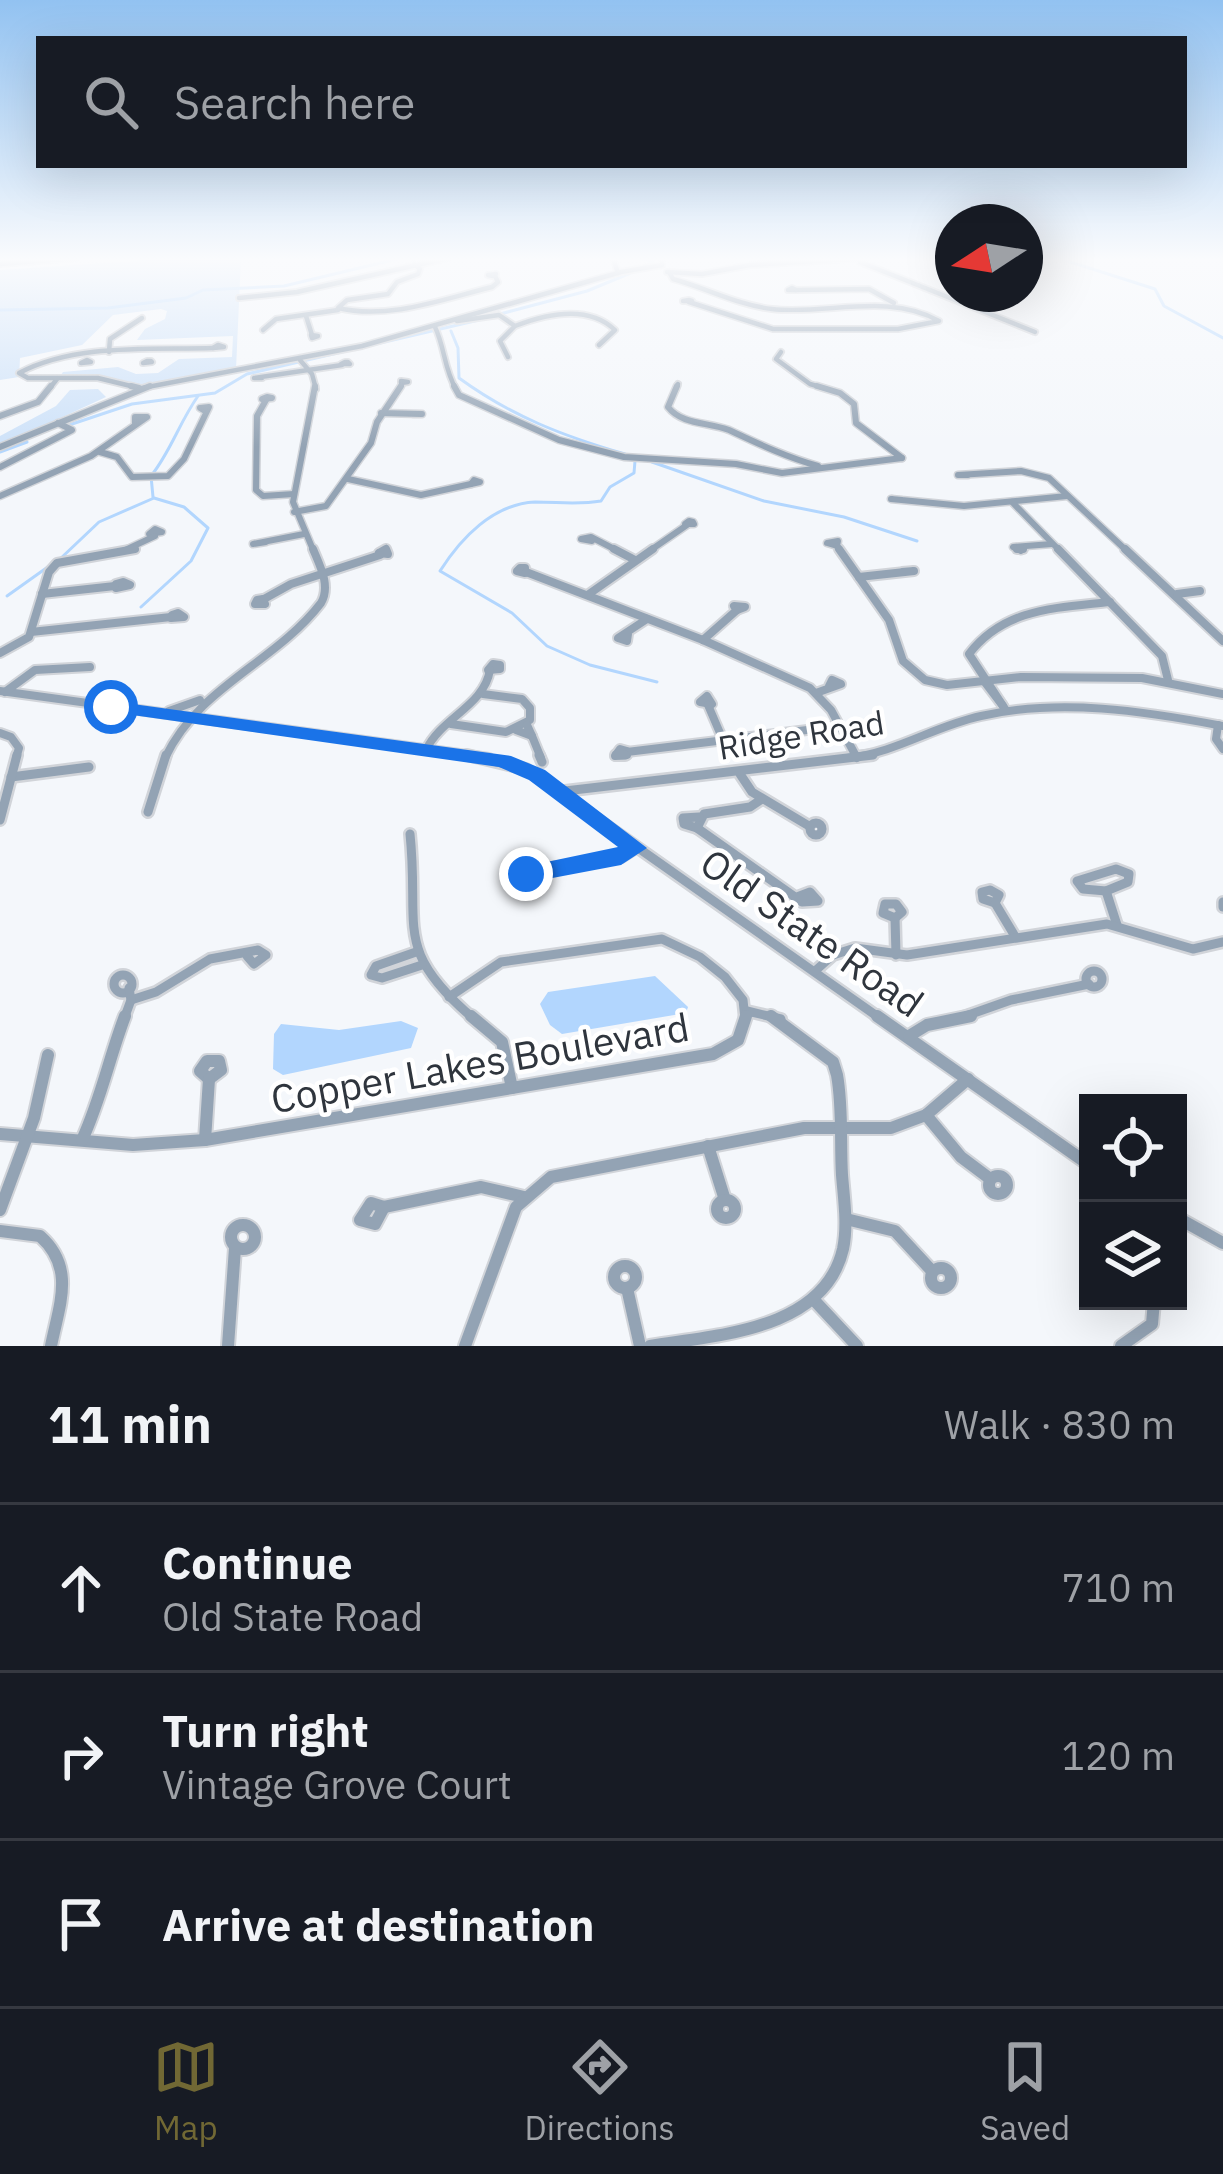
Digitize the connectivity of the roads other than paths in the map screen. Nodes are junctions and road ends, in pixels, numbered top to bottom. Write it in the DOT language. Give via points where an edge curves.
graph roads {
  1 [pos="137,321"];
  2 [pos="270,321"];
  3 [pos="308,321"];
  4 [pos="456,321"];
  5 [pos="476,321"];
  6 [pos="507,321"];
  7 [pos="534,321"];
  8 [pos="605,321"];
  9 [pos="748,321"];
  10 [pos="935,321"];
  11 [pos="1008,321"];
  12 [pos="515,326"];
  13 [pos="434,327"];
  14 [pos="262,330"];
  15 [pos="1035,332"];
  16 [pos="312,335"];
  17 [pos="599,345"];
  18 [pos="213,348"];
  19 [pos="153,350"];
  20 [pos="109,352"];
  21 [pos="781,352"];
  22 [pos="508,357"];
  23 [pos="299,359"];
  24 [pos="148,360"];
  25 [pos="342,365"];
  26 [pos="310,371"];
  27 [pos="262,377"];
  28 [pos="57,379"];
  29 [pos="402,384"];
  30 [pos="678,384"];
  31 [pos="134,387"];
  32 [pos="266,400"];
  33 [pos="205,411"];
  34 [pos="382,413"];
  35 [pos="413,414"];
  36 [pos="0,416"];
  37 [pos="57,423"];
  38 [pos="135,423"];
  39 [pos="0,447"];
  40 [pos="98,452"];
  41 [pos="0,467"];
  42 [pos="819,467"];
  43 [pos="968,475"];
  44 [pos="346,479"];
  45 [pos="471,484"];
  46 [pos="294,494"];
  47 [pos="0,496"];
  48 [pos="1068,496"];
  49 [pos="902,500"];
  50 [pos="1012,502"];
  51 [pos="294,512"];
  52 [pos="687,525"];
  53 [pos="304,534"];
  54 [pos="152,540"];
  55 [pos="592,541"];
  56 [pos="266,542"];
  57 [pos="1054,544"];
  58 [pos="837,546"];
  59 [pos="1025,547"];
  60 [pos="380,555"];
  61 [pos="637,560"];
  62 [pos="526,572"];
  63 [pos="902,572"];
  64 [pos="324,576"];
  65 [pos="859,577"];
  66 [pos="115,586"];
  67 [pos="1200,591"];
  68 [pos="42,594"];
  69 [pos="1176,594"];
  70 [pos="587,595"];
  71 [pos="265,599"];
  72 [pos="1112,602"];
  73 [pos="737,610"];
  74 [pos="171,617"];
  75 [pos="648,618"];
  76 [pos="31,632"];
  77 [pos="628,634"];
  78 [pos="703,640"];
  79 [pos="1223,641"];
  80 [pos="0,653"];
  81 [pos="90,667"];
  82 [pos="490,670"];
  83 [pos="983,680"];
  84 [pos="1168,680"];
  85 [pos="829,686"];
  86 [pos="3,691"];
  87 [pos="816,693"];
  88 [pos="483,694"];
  89 [pos="1223,694"];
  90 [pos="207,697"];
  91 [pos="708,705"];
  92 [pos="1005,708"];
  93 [pos="160,713"];
  94 [pos="186,717"];
  95 [pos="451,724"];
  96 [pos="526,724"];
  97 [pos="1221,725"];
  98 [pos="840,726"];
  99 [pos="516,730"];
  100 [pos="0,733"];
  101 [pos="532,736"];
  102 [pos="723,740"];
  103 [pos="427,748"];
  104 [pos="1223,749"];
  105 [pos="627,752"];
  106 [pos="857,758"];
  107 [pos="542,762"];
  108 [pos="89,767"];
  109 [pos="739,773"];
  110 [pos="11,777"];
  111 [pos="559,790"];
  112 [pos="596,790"];
  113 [pos="762,800"];
  114 [pos="579,805"];
  115 [pos="148,812"];
  116 [pos="0,820"];
  117 [pos="809,826"];
  118 [pos="410,834"];
  119 [pos="635,848"];
  120 [pos="527,872"];
  121 [pos="1106,891"];
  122 [pos="797,897"];
  123 [pos="995,903"];
  124 [pos="895,918"];
  125 [pos="1117,925"];
  126 [pos="1016,938"];
  127 [pos="1223,942"];
  128 [pos="416,952"];
  129 [pos="896,955"];
  130 [pos="247,956"];
  131 [pos="422,965"];
  132 [pos="815,971"];
  133 [pos="1089,984"];
  134 [pos="448,998"];
  135 [pos="747,1011"];
  136 [pos="909,1036"];
  137 [pos="48,1055"];
  138 [pos="209,1079"];
  139 [pos="968,1079"];
  140 [pos="512,1088"];
  141 [pos="926,1114"];
  142 [pos="840,1130"];
  143 [pos="28,1133"];
  144 [pos="0,1134"];
  145 [pos="82,1140"];
  146 [pos="205,1140"];
  147 [pos="708,1146"];
  148 [pos="1079,1158"];
  149 [pos="989,1178"];
  150 [pos="524,1197"];
  151 [pos="725,1200"];
  152 [pos="384,1207"];
  153 [pos="0,1210"];
  154 [pos="846,1220"];
  155 [pos="1187,1223"];
  156 [pos="0,1231"];
  157 [pos="1223,1243"];
  158 [pos="235,1248"];
  159 [pos="932,1271"];
  160 [pos="627,1288"];
  161 [pos="813,1299"];
  162 [pos="1153,1310"];
  163 [pos="51,1346"];
  164 [pos="228,1346"];
  165 [pos="465,1346"];
  166 [pos="640,1346"];
  167 [pos="650,1346"];
  168 [pos="857,1346"];
  169 [pos="1121,1346"];
  1 -- 20 [label="street" via="110,339"];
  2 -- 14 [label="street"];
  3 -- 16 [label="street"];
  4 -- 5 [label="street"];
  4 -- 13 [label="street"];
  6 -- 12 [label="street"];
  7 -- 12 [label="street"];
  8 -- 17 [label="street" via="615,330"];
  9 -- 10 [label="street" via="773,329"];
  11 -- 15 [label="street"];
  12 -- 22 [label="street" via="500,339"];
  13 -- 23 [label="street"];
  13 -- 42 [label="street" via="459,395 560,440 623,457 782,473"];
  18 -- 19 [label="street"];
  19 -- 20 [label="street"];
  19 -- 24 [label="street"];
  20 -- 28 [label="street" via="19,373"];
  21 -- 42 [label="street" via="776,359 794,373 854,404 854,421 902,458"];
  23 -- 26 [label="street"];
  23 -- 31 [label="street"];
  25 -- 26 [label="street"];
  26 -- 27 [label="street"];
  26 -- 46 [label="street" via="316,391"];
  28 -- 31 [label="street"];
  28 -- 36 [label="street" via="38,402"];
  29 -- 34 [label="street"];
  30 -- 42 [label="street" via="668,407 676,418 724,428"];
  31 -- 37 [label="street"];
  32 -- 46 [label="street" via="257,416 256,490"];
  33 -- 40 [label="street" via="172,474 132,477 117,457"];
  34 -- 35 [label="street"];
  34 -- 44 [label="street"];
  37 -- 39 [label="street"];
  37 -- 41 [label="street" via="72,430"];
  38 -- 40 [label="street"];
  40 -- 47 [label="street"];
  43 -- 48 [label="street" via="1033,472"];
  44 -- 45 [label="street" via="424,499"];
  44 -- 51 [label="street" via="326,506"];
  46 -- 51 [label="street"];
  48 -- 50 [label="street"];
  48 -- 69 [label="street"];
  49 -- 50 [label="street"];
  50 -- 57 [label="street"];
  51 -- 53 [label="street"];
  52 -- 61 [label="street"];
  53 -- 56 [label="street"];
  53 -- 64 [label="street"];
  54 -- 68 [label="street" via="60,562"];
  55 -- 61 [label="street"];
  57 -- 59 [label="street"];
  57 -- 72 [label="street"];
  58 -- 65 [label="street"];
  60 -- 64 [label="street"];
  61 -- 70 [label="street"];
  62 -- 70 [label="street"];
  63 -- 65 [label="street"];
  64 -- 71 [label="street" via="281,586"];
  64 -- 90 [label="street" via="326,595 316,611"];
  65 -- 83 [label="street" via="914,674 939,684"];
  66 -- 68 [label="street"];
  67 -- 69 [label="street"];
  68 -- 76 [label="street"];
  69 -- 79 [label="street"];
  70 -- 75 [label="street"];
  72 -- 83 [label="street" via="1000,623 970,654"];
  72 -- 84 [label="street" via="1162,656"];
  73 -- 78 [label="street"];
  74 -- 76 [label="street"];
  75 -- 77 [label="street"];
  75 -- 78 [label="street"];
  76 -- 80 [label="street"];
  78 -- 87 [label="street"];
  81 -- 86 [label="street" via="35,670"];
  82 -- 88 [label="street"];
  83 -- 84 [label="street"];
  83 -- 92 [label="street"];
  84 -- 89 [label="street"];
  85 -- 87 [label="street"];
  86 -- 93 [label="street, Old State Road"];
  87 -- 98 [label="street"];
  88 -- 95 [label="street"];
  88 -- 96 [label="street" via="525,701"];
  90 -- 93 [label="street"];
  90 -- 94 [label="street"];
  91 -- 102 [label="street"];
  92 -- 97 [label="street, Ridge Road" via="1137,710"];
  92 -- 106 [label="street, Ridge Road"];
  93 -- 94 [label="street, Old State Road"];
  94 -- 103 [label="street, Old State Road"];
  94 -- 115 [label="street"];
  95 -- 99 [label="street"];
  95 -- 103 [label="street"];
  96 -- 99 [label="street"];
  96 -- 101 [label="street"];
  97 -- 104 [label="street" via="1216,739"];
  98 -- 102 [label="street"];
  98 -- 106 [label="street"];
  99 -- 101 [label="street"];
  100 -- 110 [label="street" via="18,745"];
  101 -- 107 [label="street"];
  102 -- 105 [label="street"];
  103 -- 111 [label="street, Old State Road" via="515,764"];
  106 -- 109 [label="street, Ridge Road"];
  108 -- 110 [label="street"];
  109 -- 112 [label="street, Ridge Road"];
  109 -- 113 [label="street"];
  110 -- 116 [label="street"];
  111 -- 112 [label="street, Ridge Road"];
  111 -- 114 [label="street, Old State Road"];
  112 -- 114 [label="street"];
  113 -- 117 [label="street"];
  113 -- 122 [label="street" via="698,822"];
  114 -- 119 [label="street, Old State Road"];
  118 -- 128 [label="street"];
  119 -- 120 [label="street"];
  119 -- 132 [label="street, Old State Road"];
  121 -- 121 [label="street" via="1129,882 1129,874 1116,869 1077,881"];
  121 -- 125 [label="street"];
  123 -- 126 [label="street"];
  124 -- 129 [label="street"];
  125 -- 126 [label="street"];
  125 -- 127 [label="street" via="1178,948"];
  126 -- 129 [label="street"];
  128 -- 131 [label="street"];
  128 -- 131 [label="street" via="371,975"];
  129 -- 132 [label="street" via="844,950"];
  130 -- 145 [label="street" via="208,960 172,987 130,994 105,1090"];
  131 -- 134 [label="street"];
  132 -- 136 [label="street, Old State Road"];
  133 -- 136 [label="street" via="1011,1000"];
  134 -- 135 [label="street, Copper Lakes Boulevard" via="501,962 662,938 736,987"];
  134 -- 140 [label="street" via="502,1042"];
  135 -- 140 [label="street, Copper Lakes Boulevard" via="738,1040 713,1054"];
  135 -- 142 [label="street" via="779,1017 830,1056"];
  136 -- 139 [label="street, Old State Road"];
  137 -- 143 [label="street"];
  138 -- 146 [label="street"];
  139 -- 141 [label="street"];
  139 -- 148 [label="street, Old State Road"];
  140 -- 146 [label="street, Copper Lakes Boulevard"];
  141 -- 142 [label="street" via="878,1130"];
  141 -- 149 [label="street"];
  142 -- 147 [label="street"];
  142 -- 154 [label="street"];
  143 -- 144 [label="street, Copper Lakes Boulevard"];
  143 -- 145 [label="street, Copper Lakes Boulevard"];
  143 -- 153 [label="street"];
  145 -- 146 [label="street, Copper Lakes Boulevard"];
  147 -- 150 [label="street" via="566,1172"];
  147 -- 151 [label="street"];
  150 -- 152 [label="street" via="481,1187"];
  150 -- 165 [label="street"];
  154 -- 159 [label="street" via="895,1231"];
  154 -- 161 [label="street" via="837,1266"];
  155 -- 157 [label="street"];
  156 -- 163 [label="street" via="40,1236 63,1264"];
  158 -- 164 [label="street"];
  160 -- 166 [label="street"];
  161 -- 167 [label="street" via="767,1322"];
  161 -- 168 [label="street"];
  162 -- 169 [label="street" via="1152,1324"];
}
